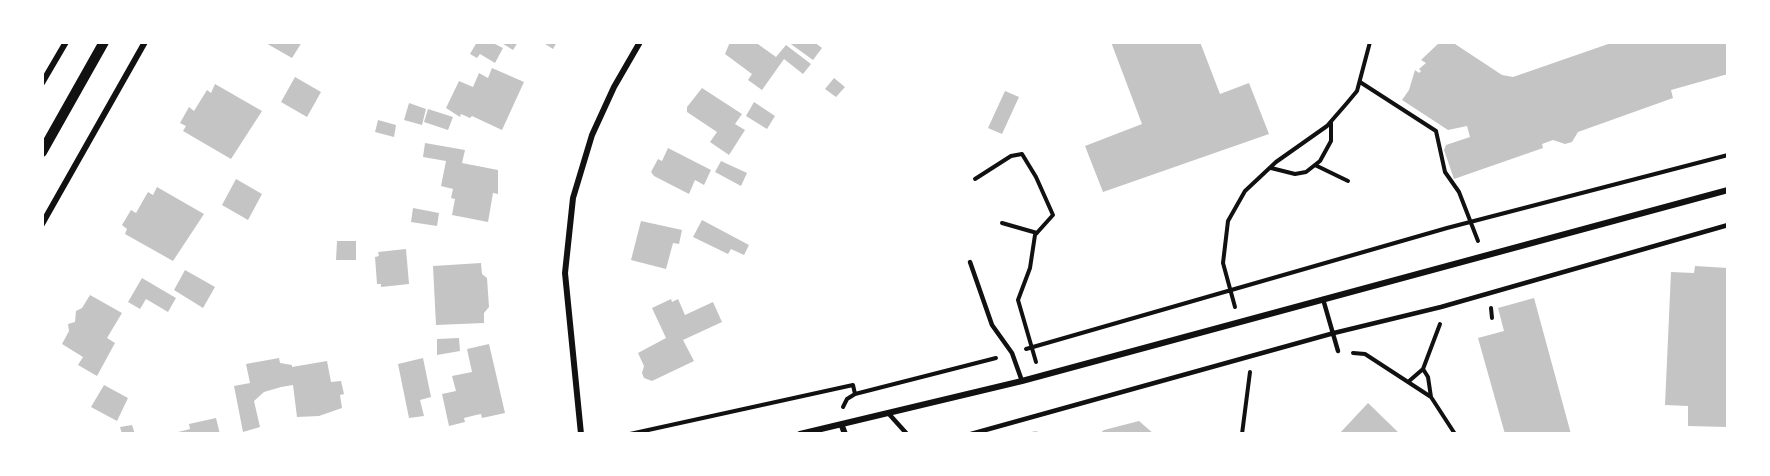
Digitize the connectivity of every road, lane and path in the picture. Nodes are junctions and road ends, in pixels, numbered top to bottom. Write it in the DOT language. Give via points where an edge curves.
graph roads {
  1 [pos="66,42"];
  2 [pos="104,42"];
  3 [pos="145,42"];
  4 [pos="640,42"];
  5 [pos="1371,42"];
  6 [pos="1360,82"];
  7 [pos="42,83"];
  8 [pos="1331,122"];
  9 [pos="42,152"];
  10 [pos="1728,155"];
  11 [pos="1315,165"];
  12 [pos="1271,168"];
  13 [pos="975,179"];
  14 [pos="1348,180"];
  15 [pos="1728,190"];
  16 [pos="1472,221"];
  17 [pos="1002,223"];
  18 [pos="42,224"];
  19 [pos="1728,225"];
  20 [pos="1036,233"];
  21 [pos="1483,256"];
  22 [pos="970,262"];
  23 [pos="1230,290"];
  24 [pos="1494,292"];
  25 [pos="1323,299"];
  26 [pos="1441,307"];
  27 [pos="1492,318"];
  28 [pos="1334,333"];
  29 [pos="1032,348"];
  30 [pos="1338,351"];
  31 [pos="1012,353"];
  32 [pos="1423,369"];
  33 [pos="1041,376"];
  34 [pos="1022,381"];
  35 [pos="1408,381"];
  36 [pos="855,394"];
  37 [pos="1431,397"];
  38 [pos="889,414"];
  39 [pos="842,426"];
  40 [pos="581,434"];
  41 [pos="630,434"];
  42 [pos="800,434"];
  43 [pos="845,434"];
  44 [pos="907,434"];
  45 [pos="971,434"];
  46 [pos="1455,434"];
  1 -- 7 [label="street"];
  2 -- 9 [label="street"];
  3 -- 18 [label="street"];
  4 -- 40 [label="street" via="592,135 573,198 565,273"];
  5 -- 6 [label="path"];
  6 -- 8 [label="path"];
  6 -- 16 [label="path" via="1436,131 1446,172"];
  8 -- 11 [label="path" via="1331,141"];
  8 -- 12 [label="path"];
  10 -- 16 [label="path"];
  11 -- 12 [label="path" via="1295,174"];
  11 -- 14 [label="path"];
  12 -- 23 [label="path" via="1245,191 1228,221 1223,263"];
  13 -- 20 [label="path" via="1011,156 1022,154 1053,215"];
  15 -- 21 [label="street"];
  16 -- 21 [label="path"];
  16 -- 23 [label="path"];
  17 -- 20 [label="path"];
  19 -- 24 [label="lane"];
  20 -- 29 [label="path" via="1018,300"];
  21 -- 25 [label="street"];
  22 -- 31 [label="lane" via="992,325"];
  23 -- 29 [label="path"];
  24 -- 26 [label="lane"];
  24 -- 27 [label="path"];
  25 -- 28 [label="lane"];
  25 -- 33 [label="street"];
  26 -- 28 [label="lane"];
  26 -- 32 [label="path" via="1443,317"];
  28 -- 30 [label="lane"];
  28 -- 45 [label="lane"];
  29 -- 31 [label="path"];
  29 -- 33 [label="path"];
  30 -- 35 [label="path" via="1365,354"];
  31 -- 34 [label="lane"];
  31 -- 36 [label="path"];
  32 -- 35 [label="path"];
  32 -- 37 [label="path"];
  33 -- 34 [label="street"];
  34 -- 38 [label="street"];
  35 -- 37 [label="path"];
  36 -- 39 [label="path" via="844,405"];
  36 -- 41 [label="path" via="853,385"];
  37 -- 46 [label="path"];
  38 -- 39 [label="street"];
  38 -- 44 [label="lane"];
  39 -- 42 [label="street"];
  39 -- 43 [label="street"];
}
